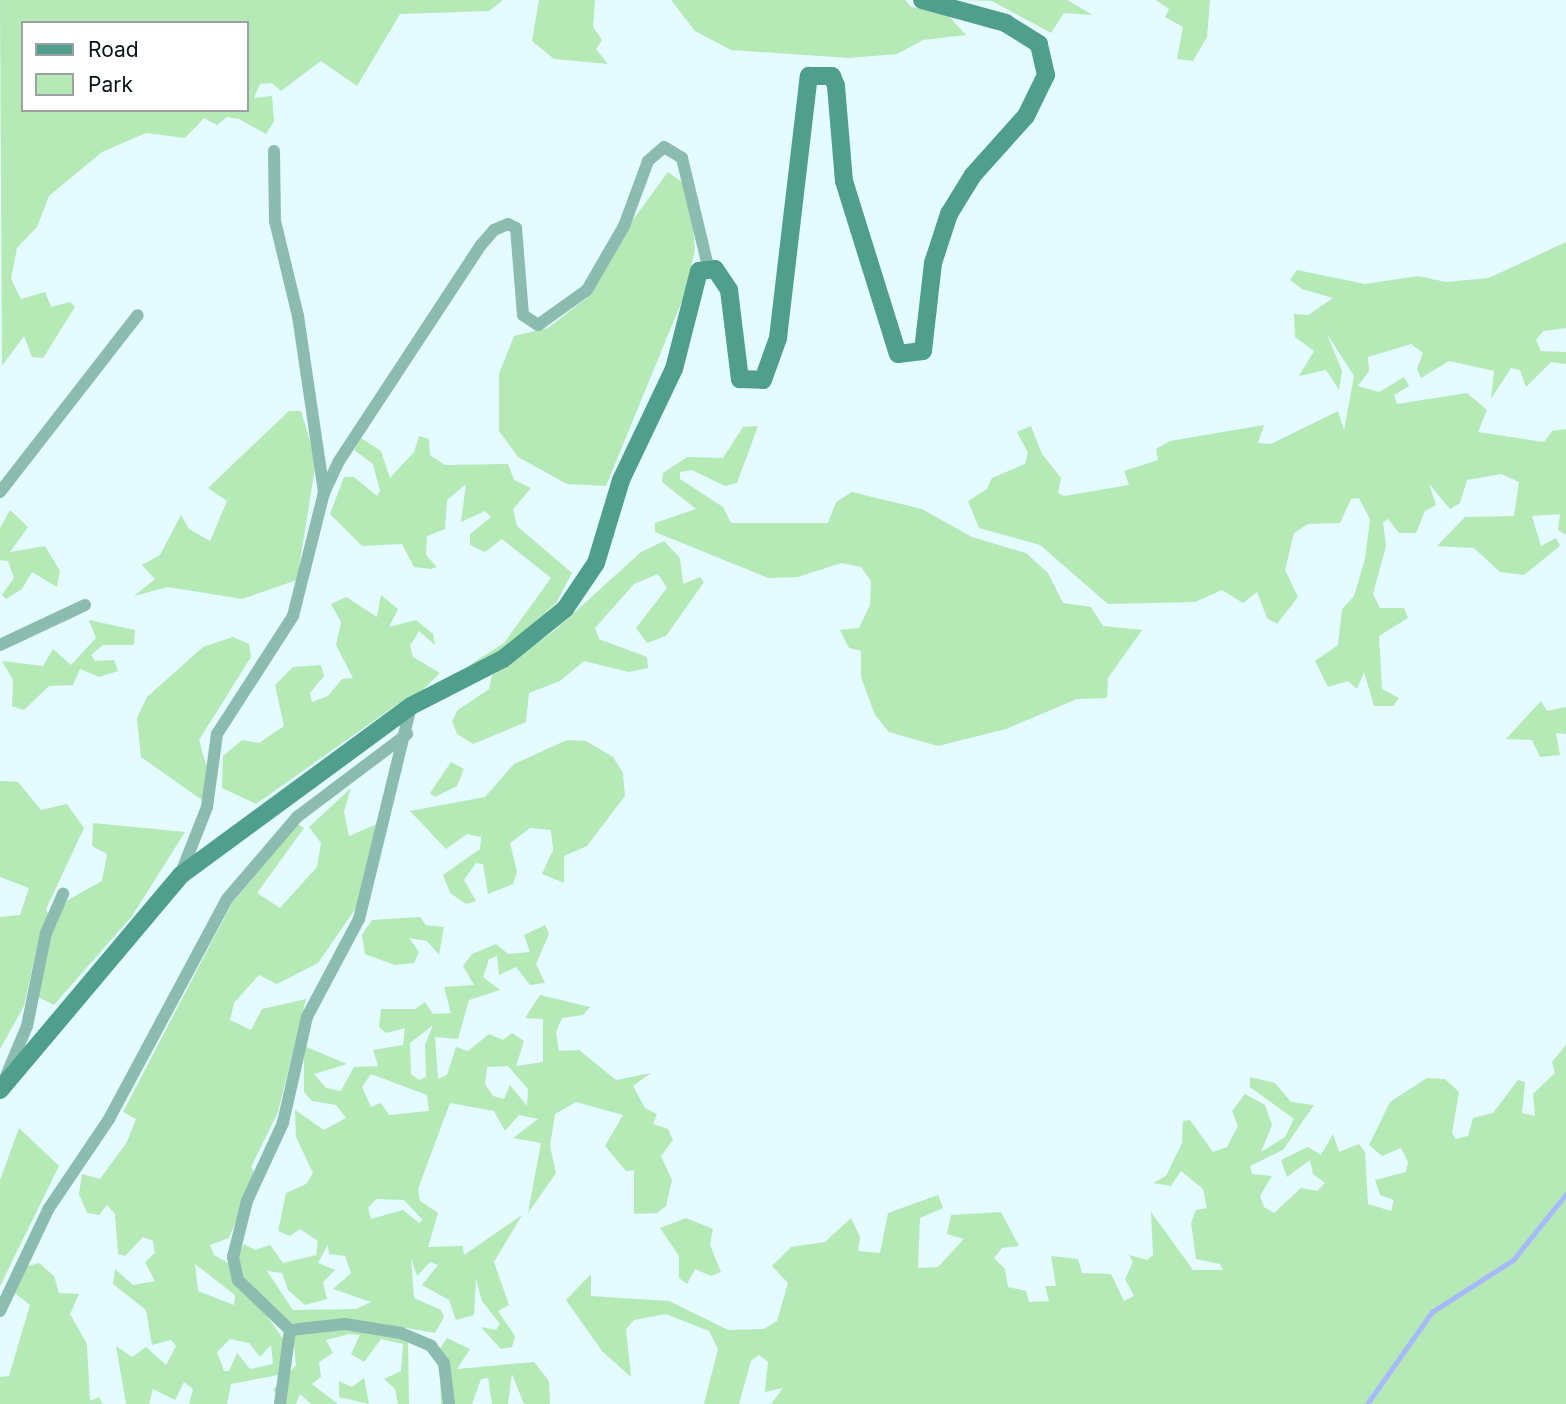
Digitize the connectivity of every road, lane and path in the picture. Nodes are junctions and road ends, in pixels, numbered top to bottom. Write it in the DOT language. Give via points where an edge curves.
graph roads {
  1 [pos="922,0"];
  2 [pos="274,151"];
  3 [pos="708,266"];
  4 [pos="138,315"];
  5 [pos="0,492"];
  6 [pos="324,494"];
  7 [pos="85,605"];
  8 [pos="0,645"];
  9 [pos="411,706"];
  10 [pos="407,734"];
  11 [pos="181,875"];
  12 [pos="63,894"];
  13 [pos="0,1090"];
  14 [pos="0,1311"];
  15 [pos="290,1331"];
  16 [pos="280,1404"];
  17 [pos="449,1404"];
  1 -- 3 [label="street" via="1006,23 1039,44 1046,75 1026,116 973,175 949,214 933,263 923,351 898,354 880,304 844,181 841,102 832,76 809,76 804,96 778,338 763,380 740,379 729,290"];
  2 -- 6 [label="street" via="274,211 298,316"];
  3 -- 6 [label="street" via="689,182 674,149 657,151 648,161 624,226 587,290 538,325 523,315 521,235 508,224 494,230 364,420"];
  3 -- 9 [label="street" via="694,279 686,335 621,480 596,563 565,608 503,659"];
  4 -- 5 [label="street"];
  6 -- 11 [label="street" via="293,616 217,734 209,798"];
  7 -- 8 [label="street"];
  9 -- 10 [label="street"];
  9 -- 11 [label="street"];
  10 -- 14 [label="street" via="297,817 227,898 109,1119 49,1208"];
  10 -- 15 [label="street" via="359,919 318,989 283,1123 235,1238 238,1280"];
  11 -- 13 [label="street"];
  12 -- 13 [label="street" via="46,933 27,1026"];
  15 -- 16 [label="street"];
  15 -- 17 [label="street" via="355,1325 431,1346 444,1363"];
}
